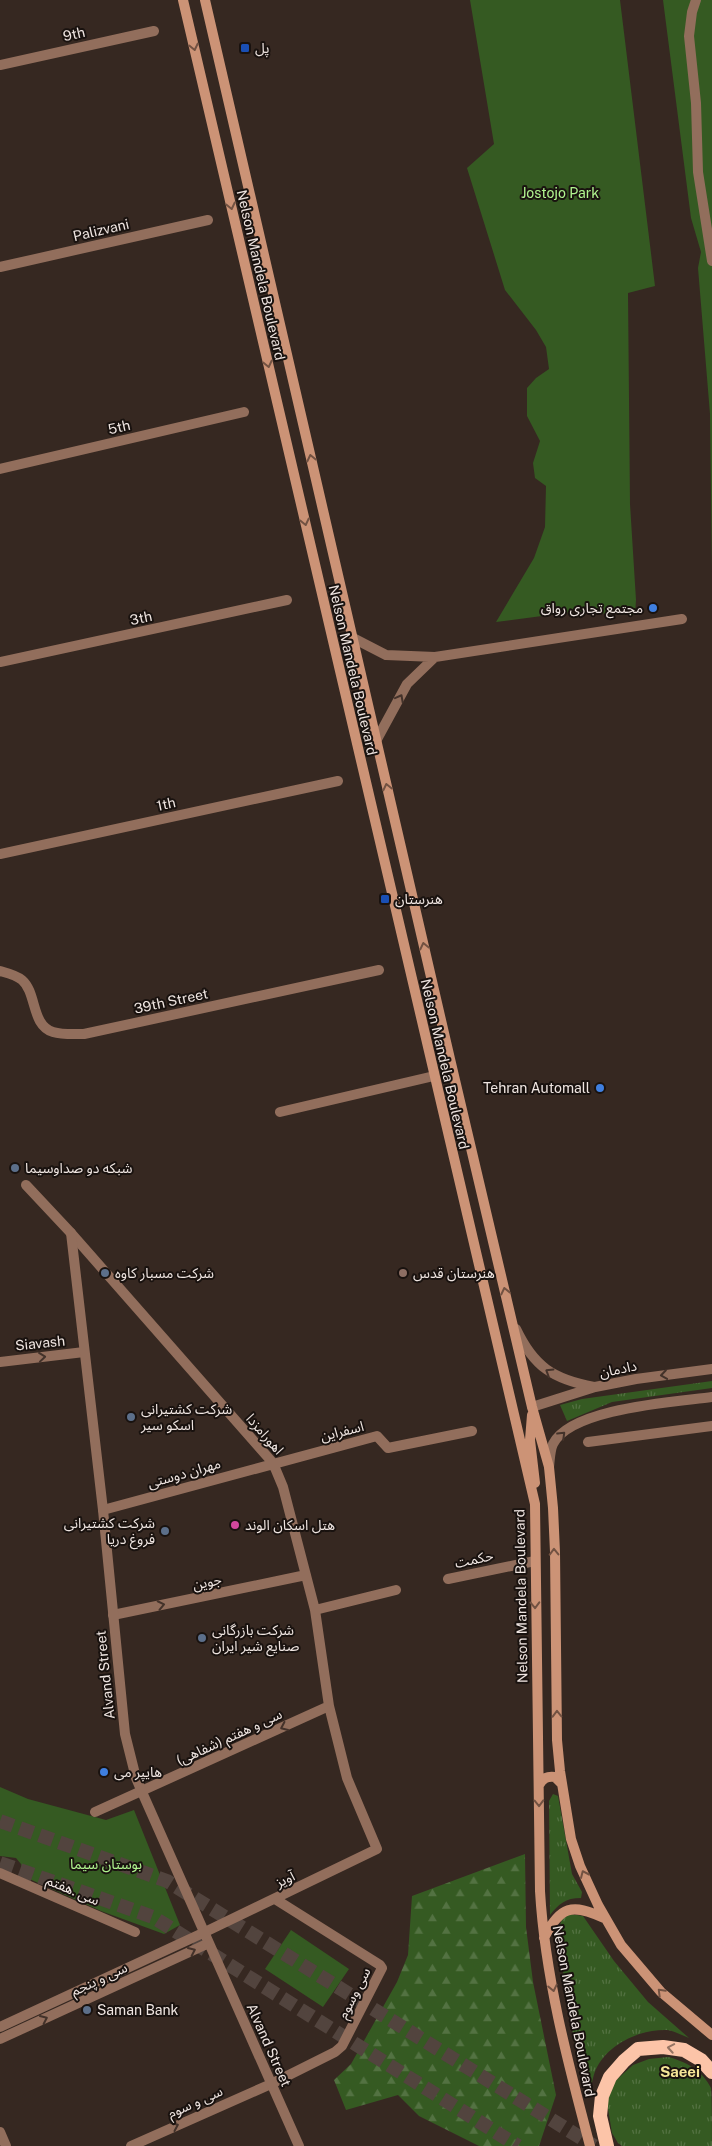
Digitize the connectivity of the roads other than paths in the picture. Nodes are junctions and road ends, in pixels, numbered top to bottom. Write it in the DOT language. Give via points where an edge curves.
graph roads {
  1 [pos="183,0"];
  2 [pos="205,0"];
  3 [pos="696,0"];
  4 [pos="154,31"];
  5 [pos="0,65"];
  6 [pos="208,220"];
  7 [pos="712,260"];
  8 [pos="0,267"];
  9 [pos="244,412"];
  10 [pos="0,469"];
  11 [pos="287,600"];
  12 [pos="682,619"];
  13 [pos="353,638"];
  14 [pos="435,657"];
  15 [pos="0,662"];
  16 [pos="376,741"];
  17 [pos="338,781"];
  18 [pos="0,854"];
  19 [pos="0,970"];
  20 [pos="379,970"];
  21 [pos="434,1076"];
  22 [pos="280,1112"];
  23 [pos="26,1185"];
  24 [pos="71,1233"];
  25 [pos="512,1322"];
  26 [pos="84,1352"];
  27 [pos="0,1362"];
  28 [pos="712,1369"];
  29 [pos="595,1387"];
  30 [pos="712,1397"];
  31 [pos="532,1407"];
  32 [pos="712,1426"];
  33 [pos="472,1431"];
  34 [pos="588,1442"];
  35 [pos="273,1463"];
  36 [pos="548,1466"];
  37 [pos="535,1504"];
  38 [pos="103,1510"];
  39 [pos="535,1560"];
  40 [pos="306,1575"];
  41 [pos="448,1578"];
  42 [pos="396,1590"];
  43 [pos="314,1610"];
  44 [pos="113,1615"];
  45 [pos="328,1706"];
  46 [pos="557,1735"];
  47 [pos="537,1736"];
  48 [pos="562,1784"];
  49 [pos="539,1785"];
  50 [pos="142,1792"];
  51 [pos="95,1812"];
  52 [pos="377,1849"];
  53 [pos="0,1873"];
  54 [pos="275,1899"];
  55 [pos="604,1918"];
  56 [pos="136,1932"];
  57 [pos="204,1932"];
  58 [pos="544,1940"];
  59 [pos="209,1943"];
  60 [pos="0,2027"];
  61 [pos="712,2035"];
  62 [pos="0,2040"];
  63 [pos="712,2072"];
  64 [pos="271,2084"];
  65 [pos="0,2132"];
  66 [pos="6,2146"];
  67 [pos="131,2146"];
  68 [pos="298,2146"];
  69 [pos="590,2146"];
  70 [pos="607,2146"];
  1 -- 21 [label="main road, Nelson Mandela Boulevard, one-way"];
  13 -- 2 [label="main road, Nelson Mandela Boulevard, one-way"];
  3 -- 7 [label="street" via="689,36 696,103 698,172"];
  4 -- 5 [label="street, 9th"];
  6 -- 8 [label="street, Palizvani"];
  9 -- 10 [label="street, 5th"];
  11 -- 15 [label="street, 3th"];
  12 -- 14 [label="street"];
  13 -- 14 [label="street" via="386,655"];
  13 -- 16 [label="main road, Nelson Mandela Boulevard"];
  16 -- 14 [label="street, one-way" via="407,684"];
  25 -- 16 [label="main road, Nelson Mandela Boulevard, one-way"];
  17 -- 18 [label="street, 1th"];
  19 -- 20 [label="street, 39th Street" via="24,982 47,1029 74,1034"];
  21 -- 22 [label="street"];
  21 -- 37 [label="main road, Nelson Mandela Boulevard"];
  23 -- 24 [label="street"];
  24 -- 26 [label="street, Alvand Street"];
  24 -- 35 [label="street, اهورامزدا"];
  29 -- 25 [label="street, one-way" via="572,1383 540,1366 525,1348"];
  25 -- 31 [label="main road, Nelson Mandela Boulevard"];
  27 -- 26 [label="street, Siavash, one-way"];
  26 -- 38 [label="street, Alvand Street"];
  28 -- 29 [label="street, دادمان, one-way"];
  29 -- 31 [label="street, دادمان"];
  36 -- 30 [label="street, one-way" via="558,1437 582,1420 604,1413"];
  31 -- 36 [label="main road, Nelson Mandela Boulevard"];
  31 -- 37 [label="main road" via="530,1440"];
  32 -- 34 [label="street"];
  33 -- 35 [label="street, اسفراین" via="388,1448 377,1436"];
  35 -- 38 [label="street, مهران دوستی"];
  35 -- 40 [label="street, اهورامزدا" via="283,1487"];
  46 -- 36 [label="main road, Nelson Mandela Boulevard, one-way" via="554,1535"];
  37 -- 39 [label="main road, Nelson Mandela Boulevard"];
  38 -- 44 [label="street, Alvand Street"];
  39 -- 41 [label="street, حکمت"];
  39 -- 47 [label="main road, Nelson Mandela Boulevard, one-way"];
  40 -- 43 [label="street, اهورامزدا"];
  44 -- 40 [label="street, جوین, one-way"];
  42 -- 43 [label="street"];
  43 -- 45 [label="street, اهورامزدا"];
  44 -- 50 [label="street, Alvand Street" via="125,1734"];
  45 -- 50 [label="street, سی و هفتم (شفاهی), one-way"];
  45 -- 52 [label="street, اهورامزدا" via="347,1778"];
  46 -- 47 [label="main road" via="548,1746"];
  46 -- 48 [label="main road, Nelson Mandela Boulevard"];
  47 -- 49 [label="main road, Nelson Mandela Boulevard"];
  48 -- 49 [label="main road" via="556,1777 550,1777"];
  55 -- 48 [label="main road, Nelson Mandela Boulevard, one-way" via="574,1848"];
  49 -- 58 [label="main road, Nelson Mandela Boulevard, one-way"];
  50 -- 51 [label="street, سی و هفتم (شفاهی)"];
  50 -- 57 [label="street, Alvand Street"];
  52 -- 54 [label="street, آویز"];
  53 -- 56 [label="street, سی .هفتم"];
  54 -- 57 [label="street, آویز"];
  54 -- 64 [label="street, سی وسوم" via="382,1968 339,2049"];
  55 -- 58 [label="main road" via="584,1909 564,1911 555,1918"];
  61 -- 55 [label="main road, Nelson Mandela Boulevard, one-way" via="672,2003 640,1970"];
  57 -- 59 [label="street, Alvand Street"];
  57 -- 60 [label="street, سی و پنجم"];
  58 -- 69 [label="main road, Nelson Mandela Boulevard, one-way"];
  62 -- 59 [label="street, سی و پنجم, one-way"];
  59 -- 64 [label="street, Alvand Street"];
  63 -- 70 [label="highway, one-way" via="701,2060 684,2050 663,2047 638,2049 610,2077 602,2096 600,2116"];
  67 -- 64 [label="street, سی و سوم, one-way"];
  64 -- 68 [label="street, Alvand Street"];
  65 -- 66 [label="street"];
}
